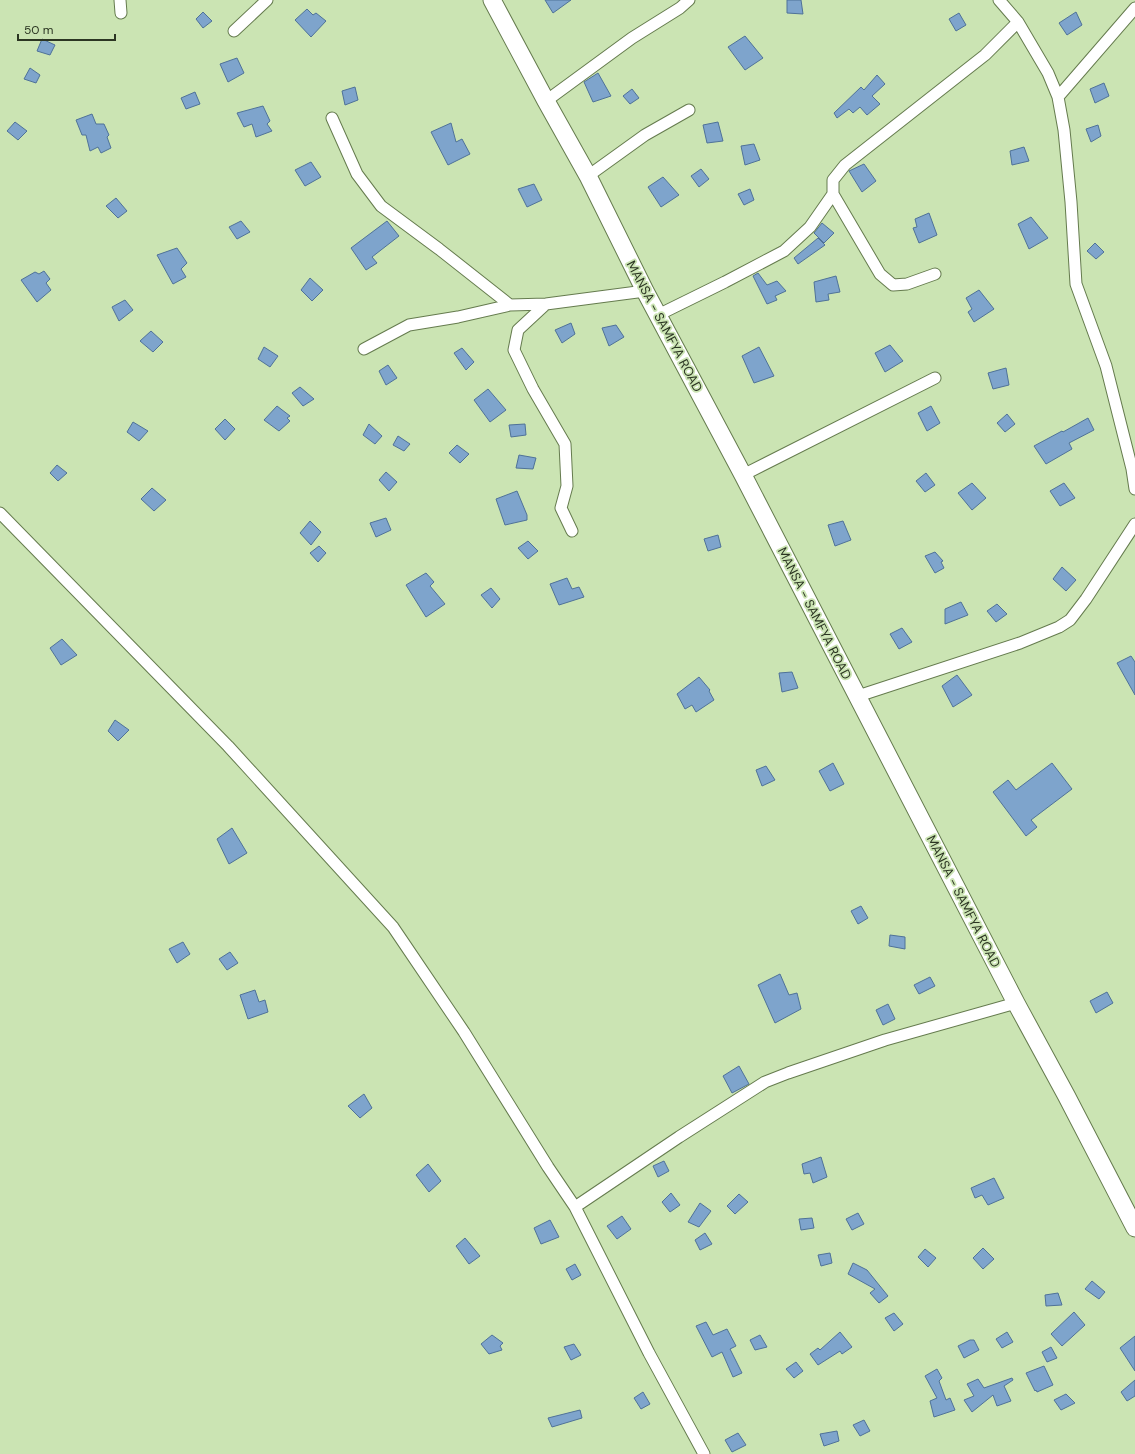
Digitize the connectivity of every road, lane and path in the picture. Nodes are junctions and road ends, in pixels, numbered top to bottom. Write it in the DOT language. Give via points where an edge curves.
graph roads {
  1 [pos="120,0"];
  2 [pos="267,0"];
  3 [pos="492,0"];
  4 [pos="689,0"];
  5 [pos="999,0"];
  6 [pos="1135,8"];
  7 [pos="121,13"];
  8 [pos="1018,22"];
  9 [pos="234,31"];
  10 [pos="1058,97"];
  11 [pos="546,101"];
  12 [pos="689,110"];
  13 [pos="332,118"];
  14 [pos="588,176"];
  15 [pos="833,194"];
  16 [pos="935,274"];
  17 [pos="645,291"];
  18 [pos="546,304"];
  19 [pos="510,305"];
  20 [pos="658,314"];
  21 [pos="364,349"];
  22 [pos="935,378"];
  23 [pos="743,475"];
  24 [pos="1135,489"];
  25 [pos="0,513"];
  26 [pos="1135,524"];
  27 [pos="572,531"];
  28 [pos="858,696"];
  29 [pos="1016,1003"];
  30 [pos="575,1207"];
  31 [pos="1135,1228"];
  32 [pos="704,1454"];
  1 -- 7 [label="street"];
  2 -- 9 [label="street"];
  3 -- 11 [label="main road, MANSA - SAMFYA ROAD"];
  4 -- 11 [label="street"];
  5 -- 8 [label="street"];
  6 -- 10 [label="street"];
  8 -- 10 [label="street" via="1048,73"];
  8 -- 15 [label="street" via="985,55 845,165 833,180"];
  10 -- 24 [label="street" via="1072,202 1076,284 1106,366"];
  11 -- 14 [label="main road, MANSA - SAMFYA ROAD"];
  12 -- 14 [label="street" via="645,135"];
  13 -- 19 [label="street" via="357,174 381,206"];
  14 -- 17 [label="main road, MANSA - SAMFYA ROAD"];
  15 -- 16 [label="street" via="880,274 893,285 907,284"];
  15 -- 20 [label="street" via="810,227 784,251"];
  17 -- 18 [label="street"];
  17 -- 20 [label="main road, MANSA - SAMFYA ROAD"];
  18 -- 19 [label="street"];
  18 -- 27 [label="street" via="518,330 514,350 565,444 567,486 561,508"];
  19 -- 21 [label="street" via="409,325"];
  20 -- 23 [label="main road, MANSA - SAMFYA ROAD"];
  22 -- 23 [label="street"];
  23 -- 28 [label="main road, MANSA - SAMFYA ROAD"];
  25 -- 30 [label="street" via="228,746 393,927 464,1032"];
  26 -- 28 [label="street" via="1086,599 1070,620 1059,627 1020,643"];
  28 -- 29 [label="main road, MANSA - SAMFYA ROAD"];
  29 -- 30 [label="street" via="885,1040 765,1082"];
  29 -- 31 [label="main road, MANSA - SAMFYA ROAD"];
  30 -- 32 [label="street"];
}
